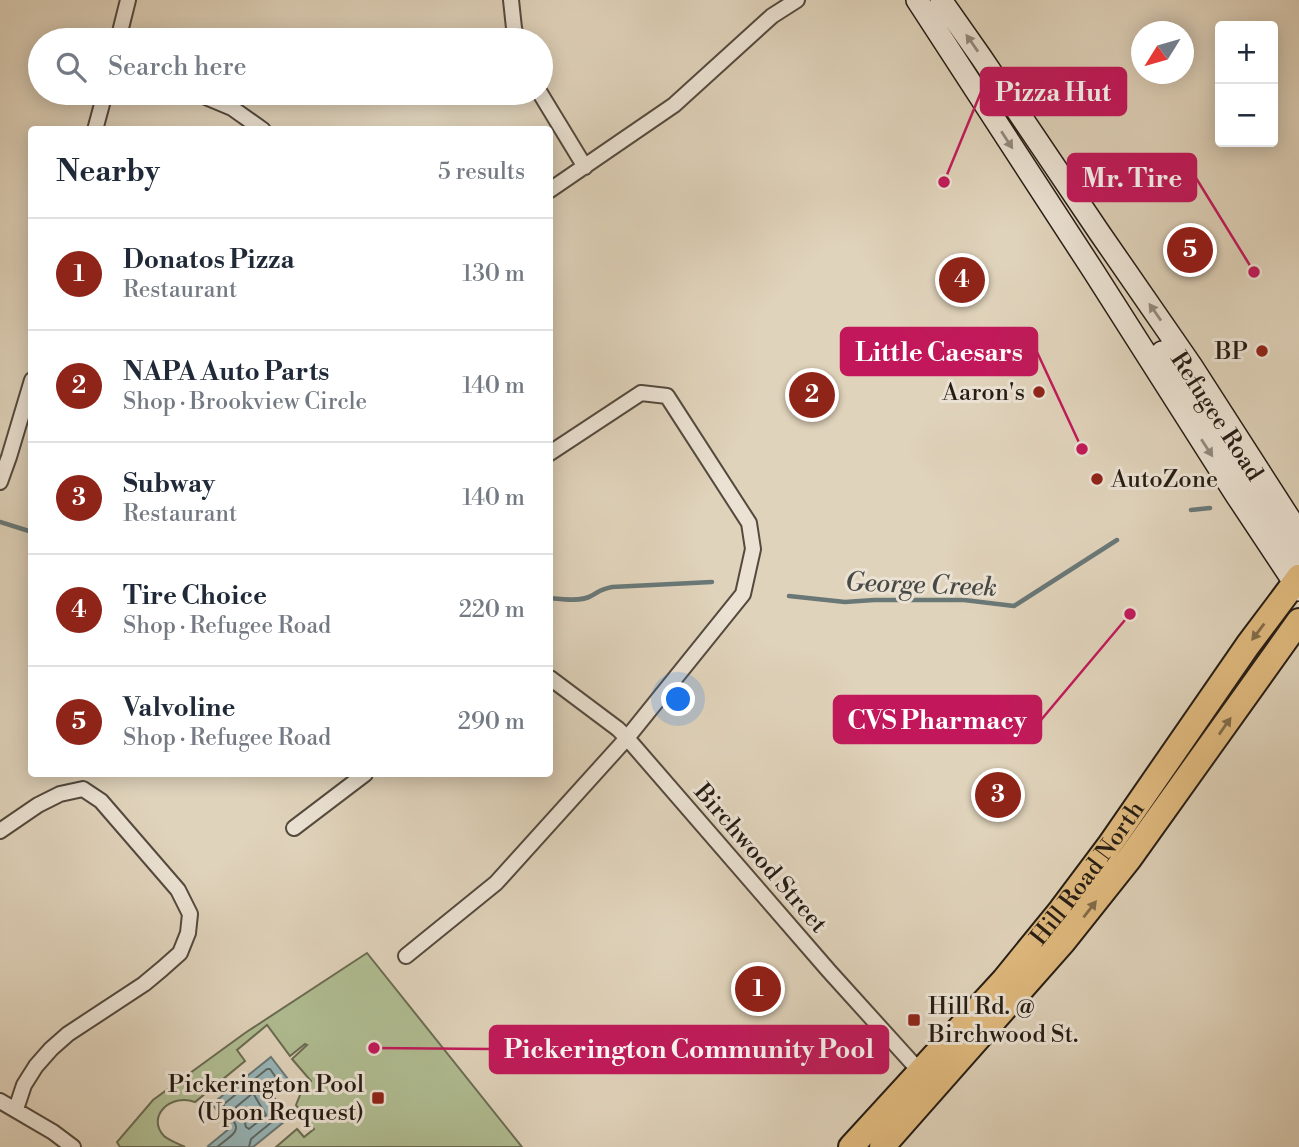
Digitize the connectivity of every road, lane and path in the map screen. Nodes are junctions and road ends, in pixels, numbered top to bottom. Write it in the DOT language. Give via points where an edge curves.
graph roads {
  1 [pos="128,0"];
  2 [pos="511,0"];
  3 [pos="797,0"];
  4 [pos="917,0"];
  5 [pos="941,0"];
  6 [pos="121,28"];
  7 [pos="514,28"];
  8 [pos="101,105"];
  9 [pos="225,105"];
  10 [pos="547,105"];
  11 [pos="96,126"];
  12 [pos="258,126"];
  13 [pos="585,167"];
  14 [pos="553,188"];
  15 [pos="1116,306"];
  16 [pos="28,393"];
  17 [pos="553,451"];
  18 [pos="0,482"];
  19 [pos="1299,533"];
  20 [pos="1299,558"];
  21 [pos="1298,583"];
  22 [pos="1299,621"];
  23 [pos="553,680"];
  24 [pos="627,738"];
  25 [pos="361,777"];
  26 [pos="294,828"];
  27 [pos="0,831"];
  28 [pos="406,956"];
  29 [pos="923,1075"];
  30 [pos="0,1101"];
  31 [pos="16,1110"];
  32 [pos="73,1147"];
  33 [pos="851,1147"];
  34 [pos="882,1147"];
  1 -- 6 [label="street"];
  2 -- 7 [label="street"];
  3 -- 13 [label="street" via="751,34 674,105"];
  4 -- 15 [label="main road, Refugee Road, one-way"];
  19 -- 5 [label="main road, Refugee Road, one-way" via="1191,365"];
  8 -- 11 [label="street"];
  9 -- 12 [label="street"];
  10 -- 13 [label="street"];
  13 -- 14 [label="street"];
  15 -- 20 [label="main road, Refugee Road" via="1134,311"];
  15 -- 21 [label="main road, Refugee Road, one-way"];
  16 -- 18 [label="street"];
  17 -- 24 [label="street" via="641,393 667,396 749,523 753,549 743,594"];
  21 -- 29 [label="highway, Hill Road North, one-way" via="1061,909"];
  34 -- 22 [label="highway, Hill Road North, one-way" via="1063,942 1121,869"];
  23 -- 24 [label="street, Birchwood Street"];
  24 -- 28 [label="street" via="496,883"];
  24 -- 29 [label="street, Birchwood Street"];
  25 -- 26 [label="street"];
  27 -- 31 [label="street" via="38,805 83,789 101,801 178,890 190,914 180,953 51,1049 24,1086"];
  29 -- 33 [label="highway, Hill Road North"];
  30 -- 31 [label="street"];
  31 -- 32 [label="street"];
}
